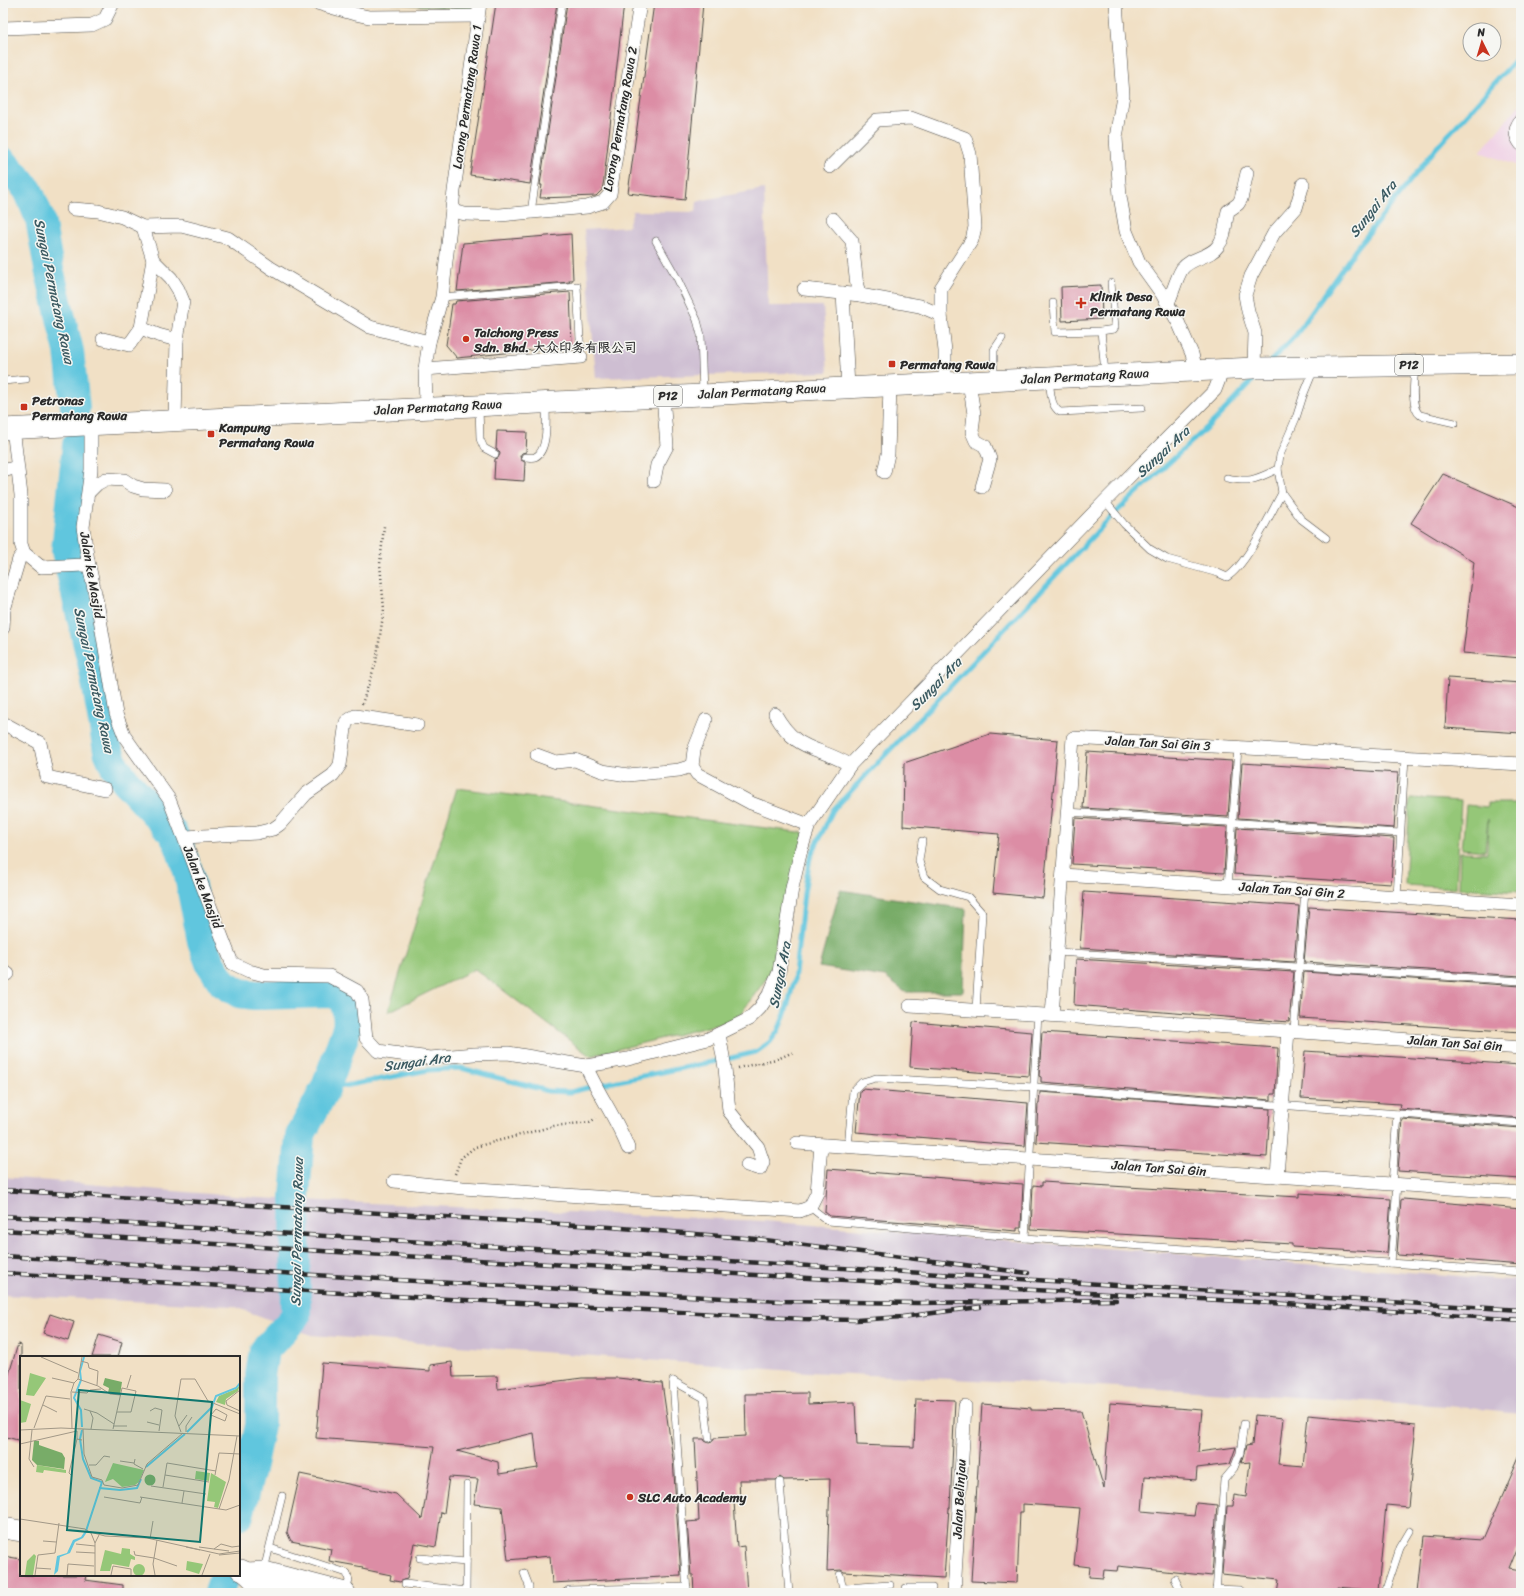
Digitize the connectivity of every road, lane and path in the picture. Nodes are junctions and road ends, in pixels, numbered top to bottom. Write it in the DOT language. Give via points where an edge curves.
graph roads {
  1 [pos="113,3"];
  2 [pos="318,3"];
  3 [pos="562,3"];
  4 [pos="640,3"];
  5 [pos="1116,3"];
  6 [pos="479,9"];
  7 [pos="3,28"];
  8 [pos="1521,120"];
  9 [pos="1521,144"];
  10 [pos="830,166"];
  11 [pos="1247,173"];
  12 [pos="1303,184"];
  13 [pos="73,209"];
  14 [pos="452,211"];
  15 [pos="531,212"];
  16 [pos="833,219"];
  17 [pos="143,227"];
  18 [pos="656,242"];
  19 [pos="153,260"];
  20 [pos="1111,283"];
  21 [pos="804,289"];
  22 [pos="843,293"];
  23 [pos="860,295"];
  24 [pos="442,297"];
  25 [pos="1053,302"];
  26 [pos="1168,303"];
  27 [pos="941,315"];
  28 [pos="141,328"];
  29 [pos="1101,331"];
  30 [pos="1002,338"];
  31 [pos="103,339"];
  32 [pos="177,340"];
  33 [pos="429,342"];
  34 [pos="581,357"];
  35 [pos="1521,364"];
  36 [pos="1415,365"];
  37 [pos="1306,367"];
  38 [pos="426,368"];
  39 [pos="1254,368"];
  40 [pos="1223,369"];
  41 [pos="1196,370"];
  42 [pos="1105,375"];
  43 [pos="1049,378"];
  44 [pos="26,379"];
  45 [pos="3,381"];
  46 [pos="994,381"];
  47 [pos="969,382"];
  48 [pos="946,383"];
  49 [pos="890,385"];
  50 [pos="848,387"];
  51 [pos="704,394"];
  52 [pos="663,396"];
  53 [pos="546,402"];
  54 [pos="479,405"];
  55 [pos="426,407"];
  56 [pos="1142,408"];
  57 [pos="175,419"];
  58 [pos="1455,422"];
  59 [pos="81,424"];
  60 [pos="8,428"];
  61 [pos="495,454"];
  62 [pos="525,457"];
  63 [pos="17,467"];
  64 [pos="1278,468"];
  65 [pos="3,471"];
  66 [pos="884,472"];
  67 [pos="1227,478"];
  68 [pos="654,482"];
  69 [pos="982,487"];
  70 [pos="165,490"];
  71 [pos="89,492"];
  72 [pos="1282,493"];
  73 [pos="1107,503"];
  74 [pos="384,526"];
  75 [pos="1326,538"];
  76 [pos="24,553"];
  77 [pos="86,563"];
  78 [pos="3,628"];
  79 [pos="775,714"];
  80 [pos="356,716"];
  81 [pos="706,720"];
  82 [pos="3,723"];
  83 [pos="417,725"];
  84 [pos="1238,748"];
  85 [pos="537,755"];
  86 [pos="1405,757"];
  87 [pos="1521,764"];
  88 [pos="850,765"];
  89 [pos="692,766"];
  90 [pos="105,789"];
  91 [pos="1067,812"];
  92 [pos="1232,822"];
  93 [pos="809,825"];
  94 [pos="1400,833"];
  95 [pos="185,837"];
  96 [pos="922,842"];
  97 [pos="1063,875"];
  98 [pos="1228,886"];
  99 [pos="1305,891"];
  100 [pos="1397,897"];
  101 [pos="1521,905"];
  102 [pos="1057,952"];
  103 [pos="1299,967"];
  104 [pos="1521,982"];
  105 [pos="910,1006"];
  106 [pos="976,1010"];
  107 [pos="1038,1014"];
  108 [pos="1052,1015"];
  109 [pos="1291,1031"];
  110 [pos="720,1037"];
  111 [pos="1521,1048"];
  112 [pos="795,1051"];
  113 [pos="725,1069"];
  114 [pos="588,1070"];
  115 [pos="1034,1087"];
  116 [pos="604,1103"];
  117 [pos="1283,1106"];
  118 [pos="1397,1114"];
  119 [pos="1521,1123"];
  120 [pos="797,1143"];
  121 [pos="821,1145"];
  122 [pos="848,1146"];
  123 [pos="628,1148"];
  124 [pos="1030,1160"];
  125 [pos="747,1164"];
  126 [pos="1277,1176"];
  127 [pos="394,1181"];
  128 [pos="1394,1184"];
  129 [pos="463,1188"];
  130 [pos="1521,1193"];
  131 [pos="810,1207"];
  132 [pos="1025,1238"];
  133 [pos="1391,1263"];
  134 [pos="1521,1272"];
  135 [pos="965,1406"];
  136 [pos="1244,1424"];
  137 [pos="709,1438"];
  138 [pos="780,1482"];
  139 [pos="467,1485"];
  140 [pos="282,1496"];
  141 [pos="3,1528"];
  142 [pos="20,1531"];
  143 [pos="1410,1531"];
  144 [pos="270,1548"];
  145 [pos="420,1558"];
  146 [pos="466,1562"];
  147 [pos="524,1573"];
  148 [pos="840,1575"];
  149 [pos="1175,1579"];
  150 [pos="259,1580"];
  151 [pos="405,1584"];
  152 [pos="890,1585"];
  153 [pos="932,1588"];
  154 [pos="650,1590"];
  155 [pos="687,1590"];
  156 [pos="844,1590"];
  157 [pos="1216,1591"];
  158 [pos="466,1592"];
  159 [pos="345,1593"];
  160 [pos="529,1593"];
  161 [pos="565,1593"];
  162 [pos="789,1593"];
  163 [pos="906,1593"];
  164 [pos="954,1593"];
  165 [pos="1184,1593"];
  166 [pos="1243,1593"];
  167 [pos="1385,1593"];
  1 -- 7 [label="street" via="105,19 92,25"];
  2 -- 6 [label="street" via="369,17"];
  3 -- 15 [label="lane"];
  4 -- 15 [label="street, Lorong Permatang Rawa 2" via="610,194 603,202 587,207"];
  5 -- 26 [label="street" via="1123,95 1116,138 1120,196 1126,231 1139,262"];
  6 -- 14 [label="street, Lorong Permatang Rawa 1"];
  8 -- 9 [label="street" via="1516,136"];
  10 -- 27 [label="street" via="877,120 912,118 965,138 970,154 975,227 972,240 941,288"];
  11 -- 26 [label="street" via="1241,199 1228,211 1224,236 1218,246 1213,252 1195,259 1183,268"];
  12 -- 39 [label="street" via="1296,208 1274,233 1251,276 1245,295 1255,333"];
  13 -- 17 [label="street" via="98,210"];
  14 -- 15 [label="street, Lorong Permatang Rawa 2" via="489,215"];
  14 -- 24 [label="street, Lorong Permatang Rawa 1"];
  16 -- 23 [label="street" via="852,241"];
  17 -- 19 [label="street"];
  17 -- 33 [label="street" via="181,226 228,238 271,268 370,327"];
  18 -- 51 [label="lane" via="697,320 701,335"];
  19 -- 28 [label="street"];
  19 -- 32 [label="street" via="171,278 183,301"];
  20 -- 29 [label="lane" via="1114,327"];
  21 -- 22 [label="street"];
  22 -- 23 [label="street"];
  22 -- 50 [label="street"];
  23 -- 27 [label="street" via="920,306"];
  24 -- 33 [label="street, Lorong Permatang Rawa 1"];
  24 -- 34 [label="lane" via="577,286"];
  25 -- 29 [label="lane" via="1056,332"];
  26 -- 41 [label="street" via="1192,354"];
  27 -- 48 [label="street"];
  28 -- 31 [label="street" via="129,345"];
  28 -- 32 [label="street"];
  29 -- 42 [label="lane"];
  30 -- 46 [label="lane" via="994,350"];
  32 -- 57 [label="street"];
  33 -- 38 [label="street, Lorong Permatang Rawa 1"];
  34 -- 38 [label="street"];
  35 -- 36 [label="main road, Jalan Permatang Rawa / P12"];
  36 -- 37 [label="main road, Jalan Permatang Rawa / P12"];
  36 -- 58 [label="lane" via="1416,412"];
  37 -- 39 [label="main road, Jalan Permatang Rawa / P12"];
  37 -- 64 [label="lane" via="1303,396 1280,455"];
  38 -- 55 [label="street, Lorong Permatang Rawa 1"];
  39 -- 40 [label="main road, Jalan Permatang Rawa / P12"];
  40 -- 41 [label="main road, Jalan Permatang Rawa / P12"];
  40 -- 73 [label="street, Jalan ke Masjid" via="1215,390"];
  41 -- 42 [label="main road, Jalan Permatang Rawa / P12"];
  42 -- 43 [label="main road, Jalan Permatang Rawa / P12"];
  43 -- 46 [label="main road, Jalan Permatang Rawa / P12"];
  43 -- 56 [label="lane" via="1053,404 1060,412"];
  44 -- 45 [label="lane"];
  46 -- 47 [label="main road, Jalan Permatang Rawa / P12"];
  47 -- 48 [label="main road, Jalan Permatang Rawa / P12"];
  47 -- 69 [label="street" via="974,414 972,432 976,441 985,446 990,458"];
  48 -- 49 [label="main road, Jalan Permatang Rawa / P12"];
  49 -- 50 [label="main road, Jalan Permatang Rawa / P12"];
  49 -- 66 [label="street" via="888,454"];
  50 -- 51 [label="main road, Jalan Permatang Rawa / P12"];
  51 -- 52 [label="main road, Jalan Permatang Rawa / P12"];
  52 -- 53 [label="main road, Jalan Permatang Rawa / P12"];
  52 -- 68 [label="street" via="667,446 657,465"];
  53 -- 54 [label="main road, Jalan Permatang Rawa / P12"];
  53 -- 62 [label="lane" via="545,446 534,457"];
  54 -- 55 [label="main road, Jalan Permatang Rawa / P12"];
  54 -- 61 [label="lane" via="480,439 484,448"];
  55 -- 57 [label="main road, Jalan Permatang Rawa / P12"];
  57 -- 59 [label="main road, Jalan Permatang Rawa / P12"];
  59 -- 60 [label="main road, Jalan Permatang Rawa / P12"];
  59 -- 71 [label="street, Jalan ke Masjid" via="91,470"];
  60 -- 63 [label="street"];
  63 -- 65 [label="street"];
  63 -- 76 [label="street" via="21,495 21,544"];
  64 -- 67 [label="lane" via="1259,478 1244,482"];
  64 -- 72 [label="lane"];
  70 -- 71 [label="street" via="143,489 124,480 106,479"];
  71 -- 77 [label="street, Jalan ke Masjid" via="83,527"];
  72 -- 73 [label="lane" via="1253,546 1234,574 1227,577 1167,559 1150,549"];
  72 -- 75 [label="lane" via="1301,519"];
  73 -- 88 [label="street, Jalan ke Masjid"];
  74 -- 80 [label="path" via="380,564 384,609 377,654"];
  76 -- 77 [label="street" via="41,567"];
  76 -- 78 [label="street" via="19,559 4,610"];
  77 -- 95 [label="street, Jalan ke Masjid" via="98,606 116,714 125,737 169,799"];
  79 -- 88 [label="street" via="792,738"];
  80 -- 83 [label="street"];
  80 -- 95 [label="street" via="346,722 340,765 333,775 306,794 273,829 257,833"];
  81 -- 89 [label="street" via="694,750"];
  82 -- 90 [label="street" via="40,743 46,776"];
  84 -- 86 [label="street, Jalan Tan Sai Gin 3"];
  84 -- 91 [label="street, Jalan Tan Sai Gin 3" via="1073,738"];
  84 -- 92 [label="lane"];
  85 -- 89 [label="street" via="556,762 575,760 602,772 628,775 679,770"];
  86 -- 87 [label="street, Jalan Tan Sai Gin 3"];
  86 -- 94 [label="lane"];
  88 -- 93 [label="street, Jalan ke Masjid"];
  89 -- 93 [label="street" via="698,774 751,803"];
  91 -- 92 [label="lane"];
  91 -- 97 [label="street, Jalan Tan Sai Gin 3"];
  92 -- 94 [label="lane"];
  92 -- 98 [label="lane"];
  93 -- 110 [label="street, Jalan ke Masjid" via="792,888 779,972 760,1008 749,1019"];
  94 -- 100 [label="lane"];
  95 -- 114 [label="street, Jalan ke Masjid" via="232,963 264,975 329,976 357,991 362,1000 366,1038 378,1051 430,1058 508,1053"];
  96 -- 106 [label="lane" via="919,861 924,877 940,889 968,897 982,913"];
  97 -- 98 [label="street, Jalan Tan Sai Gin 2"];
  97 -- 102 [label="street, Jalan Tan Sai Gin 3"];
  98 -- 99 [label="street, Jalan Tan Sai Gin 2"];
  99 -- 100 [label="street, Jalan Tan Sai Gin 2"];
  99 -- 103 [label="lane"];
  100 -- 101 [label="street, Jalan Tan Sai Gin 2"];
  102 -- 103 [label="lane"];
  102 -- 108 [label="street, Jalan Tan Sai Gin 3"];
  103 -- 104 [label="lane"];
  103 -- 109 [label="lane"];
  105 -- 106 [label="street, Jalan Tan Sai Gin"];
  106 -- 107 [label="street, Jalan Tan Sai Gin"];
  107 -- 108 [label="street, Jalan Tan Sai Gin"];
  107 -- 115 [label="lane"];
  108 -- 109 [label="street, Jalan Tan Sai Gin"];
  109 -- 111 [label="street, Jalan Tan Sai Gin"];
  109 -- 117 [label="street"];
  110 -- 113 [label="street"];
  110 -- 114 [label="street, Jalan ke Masjid"];
  112 -- 113 [label="path" via="780,1058"];
  113 -- 125 [label="street" via="729,1111 758,1147 764,1162 760,1169"];
  114 -- 116 [label="street"];
  115 -- 117 [label="lane"];
  115 -- 122 [label="lane" via="876,1078 862,1082 853,1091"];
  115 -- 124 [label="lane"];
  116 -- 123 [label="street" via="621,1130"];
  116 -- 129 [label="path" via="600,1116 590,1122 554,1126 475,1147 461,1158 455,1172 454,1178"];
  117 -- 118 [label="lane"];
  117 -- 126 [label="street"];
  118 -- 119 [label="lane"];
  118 -- 128 [label="lane"];
  120 -- 121 [label="street, Jalan Tan Sai Gin"];
  121 -- 122 [label="street, Jalan Tan Sai Gin"];
  121 -- 131 [label="street" via="817,1193"];
  122 -- 124 [label="street, Jalan Tan Sai Gin"];
  124 -- 126 [label="street, Jalan Tan Sai Gin"];
  124 -- 132 [label="lane"];
  126 -- 128 [label="street, Jalan Tan Sai Gin"];
  127 -- 129 [label="street"];
  128 -- 130 [label="street, Jalan Tan Sai Gin"];
  128 -- 133 [label="lane"];
  129 -- 131 [label="street" via="800,1211"];
  131 -- 132 [label="lane" via="828,1221"];
  132 -- 133 [label="lane"];
  133 -- 134 [label="lane"];
  135 -- 164 [label="street, Jalan Belinjau"];
  136 -- 157 [label="lane" via="1240,1453 1234,1468 1224,1480"];
  137 -- 155 [label="lane" via="704,1398 673,1382"];
  138 -- 162 [label="lane"];
  139 -- 146 [label="lane"];
  140 -- 144 [label="lane"];
  141 -- 142 [label="main road"];
  143 -- 167 [label="lane" via="1400,1548"];
  144 -- 150 [label="lane"];
  144 -- 159 [label="lane" via="347,1573 349,1581"];
  145 -- 146 [label="lane"];
  146 -- 158 [label="lane"];
  147 -- 160 [label="lane"];
  148 -- 156 [label="lane"];
  149 -- 165 [label="lane"];
  150 -- 159 [label="main road"];
  151 -- 158 [label="lane"];
  152 -- 156 [label="lane"];
  153 -- 163 [label="lane" via="906,1588"];
  154 -- 155 [label="lane"];
  154 -- 161 [label="lane" via="568,1590"];
  157 -- 166 [label="lane" via="1240,1590"];
}
